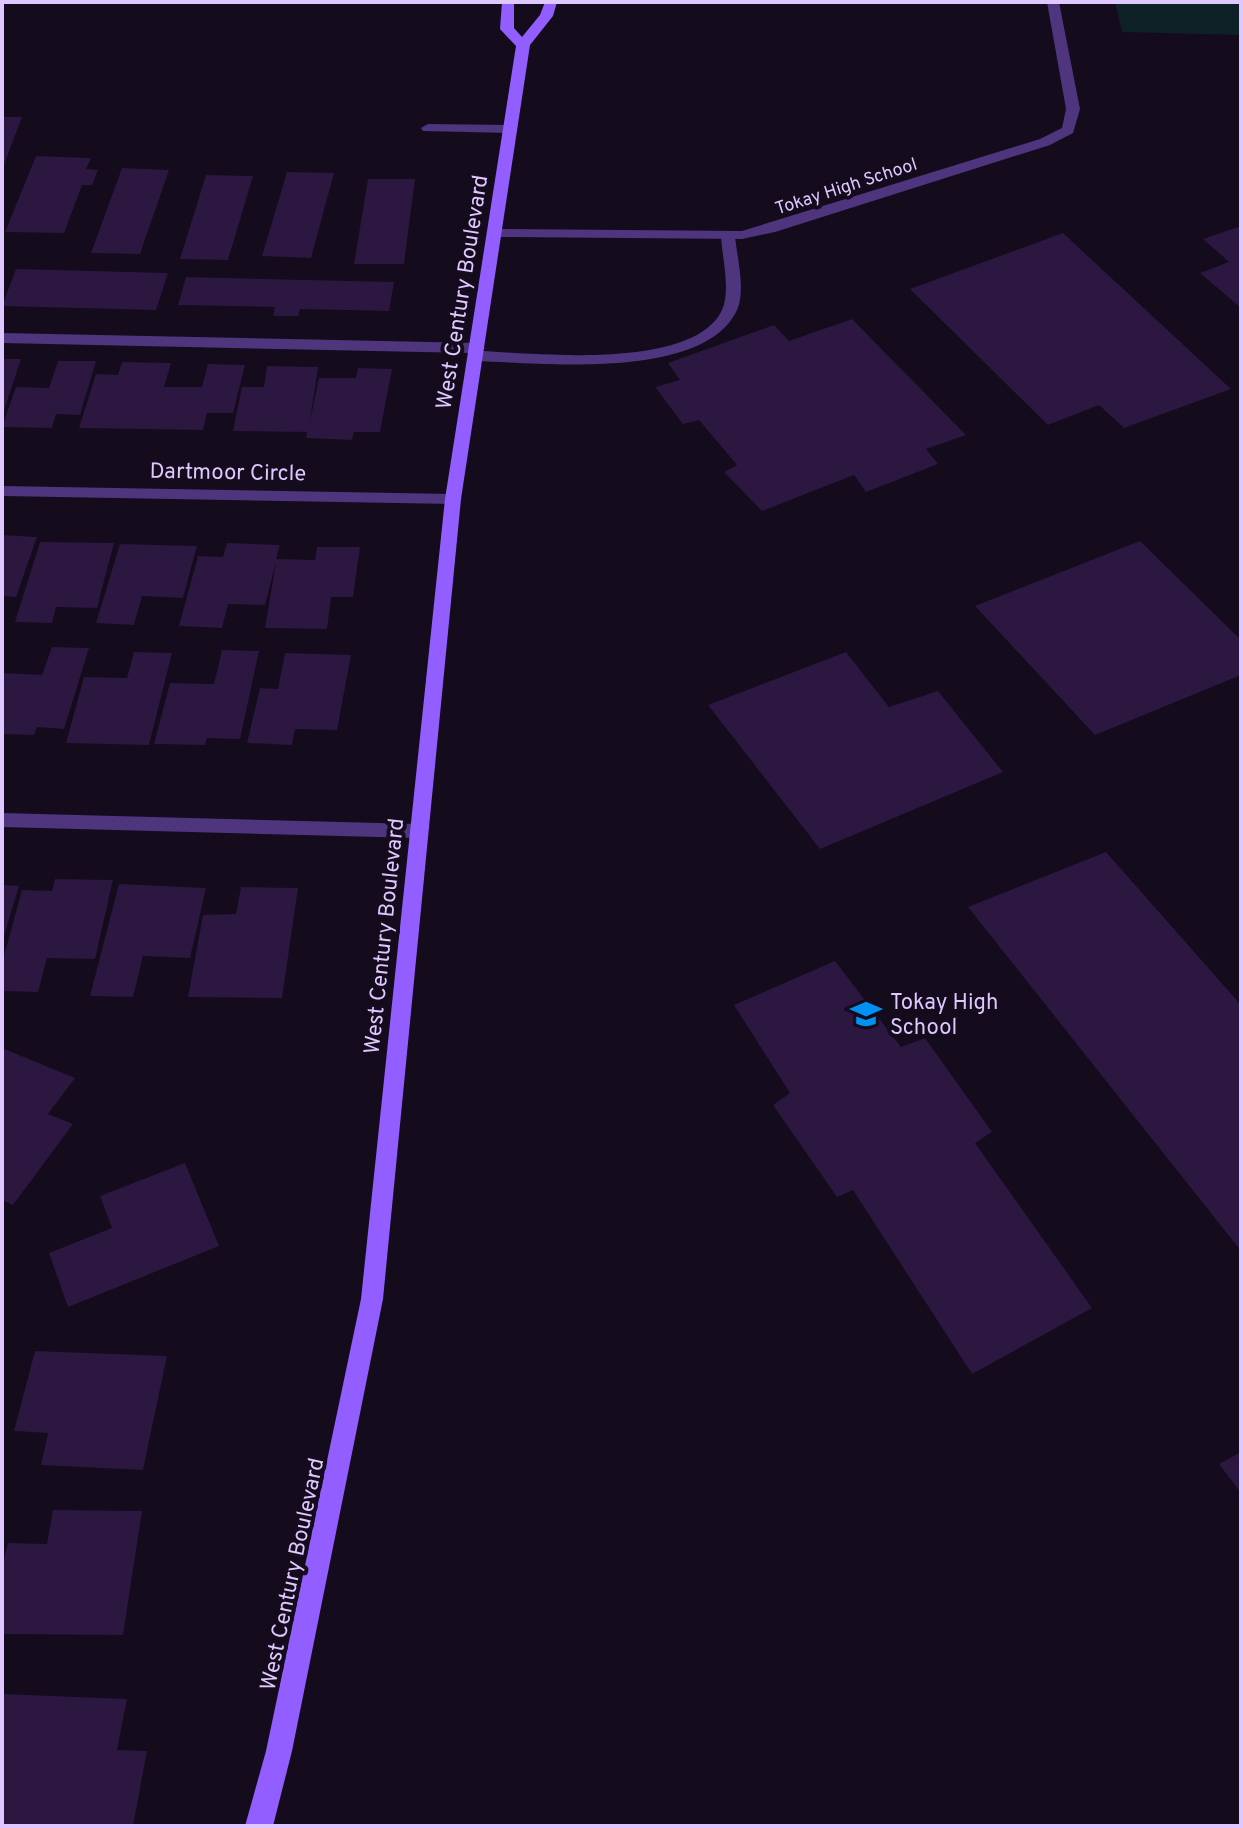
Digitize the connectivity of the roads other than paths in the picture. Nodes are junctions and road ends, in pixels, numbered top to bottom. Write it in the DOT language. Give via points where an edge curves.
graph roads {
  1 [pos="508,2"];
  2 [pos="551,2"];
  3 [pos="1053,2"];
  4 [pos="523,45"];
  5 [pos="428,128"];
  6 [pos="510,129"];
  7 [pos="496,233"];
  8 [pos="728,236"];
  9 [pos="2,338"];
  10 [pos="477,352"];
  11 [pos="2,491"];
  12 [pos="453,499"];
  13 [pos="2,820"];
  14 [pos="417,831"];
  15 [pos="259,1826"];
  1 -- 4 [label="street" via="507,29"];
  2 -- 4 [label="street, West Century Boulevard"];
  3 -- 8 [label="street, Tokay High School" via="1073,109 1068,130 1045,142 770,229"];
  4 -- 6 [label="street, West Century Boulevard"];
  5 -- 6 [label="street"];
  6 -- 7 [label="street, West Century Boulevard"];
  7 -- 8 [label="street, Tokay High School"];
  7 -- 10 [label="street, West Century Boulevard"];
  8 -- 10 [label="street" via="731,309 714,334 659,355"];
  9 -- 10 [label="street"];
  10 -- 12 [label="street, West Century Boulevard"];
  11 -- 12 [label="street, Dartmoor Circle"];
  12 -- 14 [label="street, West Century Boulevard"];
  13 -- 14 [label="street"];
  14 -- 15 [label="street, West Century Boulevard" via="372,1299"];
}
